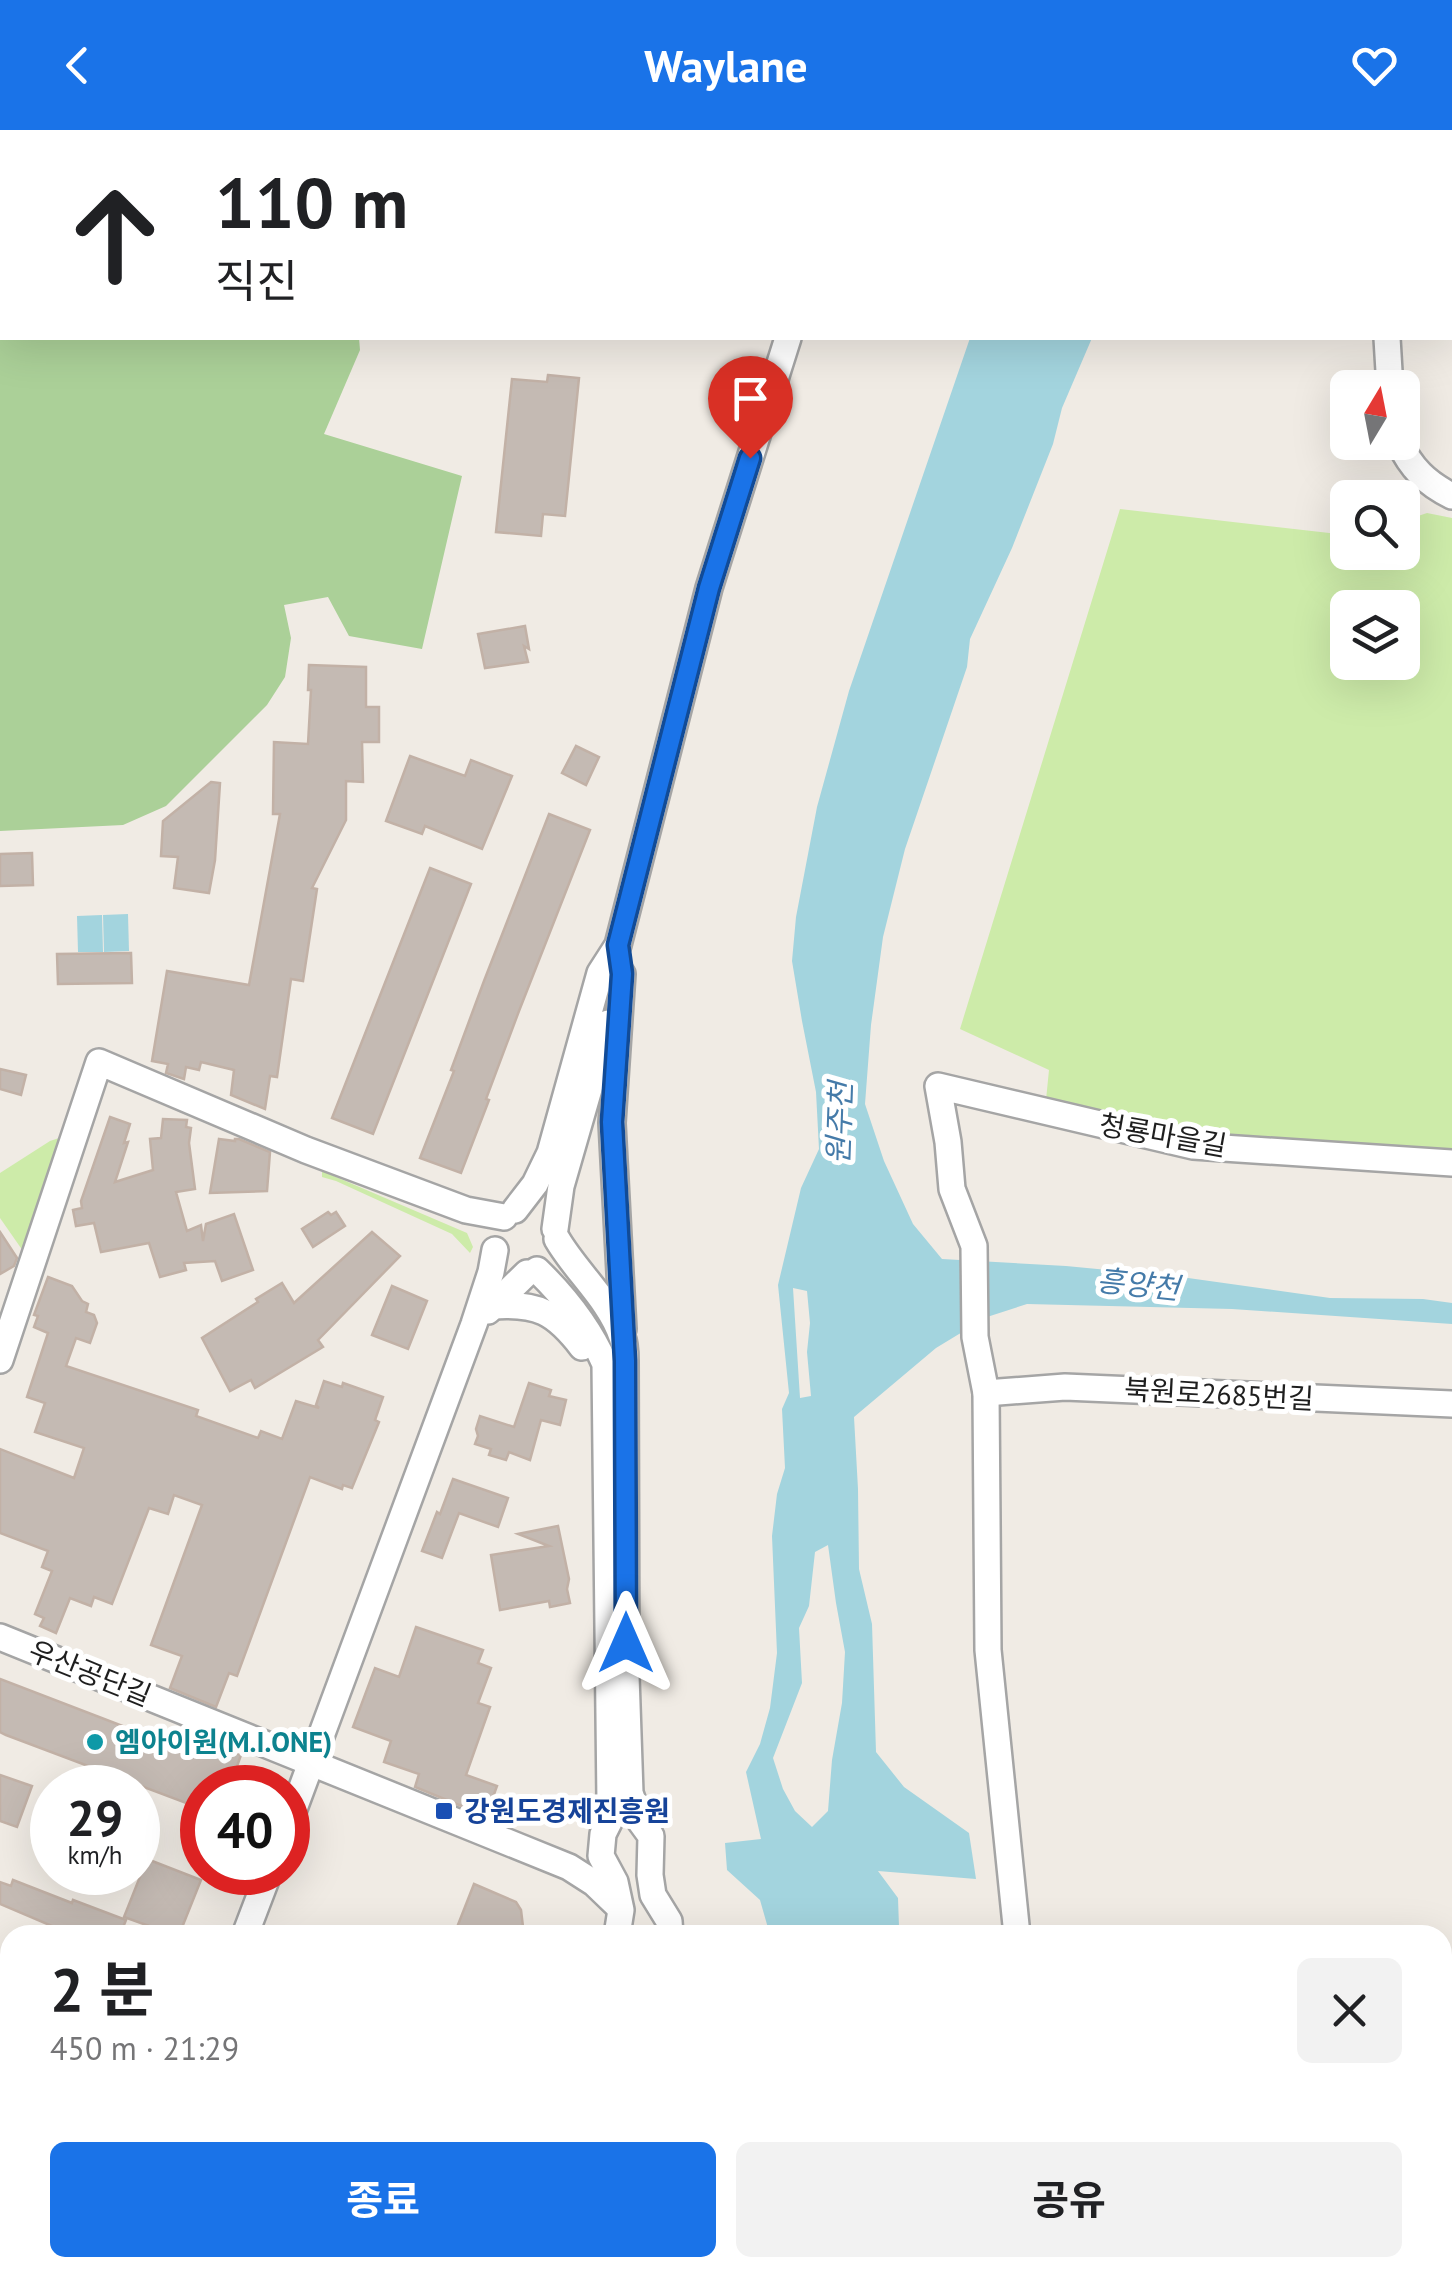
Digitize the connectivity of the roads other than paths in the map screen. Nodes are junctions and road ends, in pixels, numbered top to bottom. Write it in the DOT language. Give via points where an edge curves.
graph roads {
  1 [pos="787,340"];
  2 [pos="1387,340"];
  3 [pos="1389,370"];
  4 [pos="1409,460"];
  5 [pos="1452,496"];
  6 [pos="618,945"];
  7 [pos="622,974"];
  8 [pos="1452,1163"];
  9 [pos="502,1229"];
  10 [pos="556,1234"];
  11 [pos="532,1272"];
  12 [pos="493,1306"];
  13 [pos="474,1324"];
  14 [pos="623,1339"];
  15 [pos="0,1360"];
  16 [pos="986,1394"];
  17 [pos="1452,1404"];
  18 [pos="605,1431"];
  19 [pos="0,1636"];
  20 [pos="311,1763"];
  21 [pos="610,1820"];
  22 [pos="640,1821"];
  23 [pos="601,1856"];
  24 [pos="569,1867"];
  25 [pos="260,1895"];
  26 [pos="619,1922"];
  27 [pos="249,1925"];
  28 [pos="669,1925"];
  29 [pos="1016,1925"];
  1 -- 6 [label="street" via="709,588"];
  2 -- 3 [label="street"];
  4 -- 5 [label="street" via="1417,474"];
  6 -- 7 [label="street"];
  6 -- 9 [label="street" via="600,973 550,1153"];
  7 -- 10 [label="street" via="561,1186"];
  7 -- 14 [label="street" via="612,1122"];
  8 -- 16 [label="street, 청룡마을길" via="1194,1146 938,1086 952,1189 974,1246 974,1336"];
  9 -- 10 [label="street" via="524,1209 542,1214"];
  9 -- 11 [label="street" via="500,1260"];
  9 -- 13 [label="street"];
  9 -- 15 [label="street" via="98,1062"];
  10 -- 11 [label="street" via="553,1258"];
  10 -- 14 [label="street"];
  11 -- 12 [label="street"];
  11 -- 18 [label="street" via="594,1337 605,1364"];
  12 -- 13 [label="street"];
  12 -- 18 [label="street" via="519,1304 564,1324 583,1347"];
  13 -- 20 [label="street"];
  14 -- 22 [label="street" via="628,1756"];
  16 -- 17 [label="street, 북원로2685번길" via="1066,1387"];
  16 -- 29 [label="street" via="988,1650"];
  18 -- 21 [label="street"];
  19 -- 20 [label="street, 우산공단길"];
  20 -- 24 [label="street, 우산공단길"];
  21 -- 22 [label="street"];
  21 -- 23 [label="street"];
  22 -- 28 [label="street" via="651,1836 653,1896"];
  23 -- 24 [label="street"];
  23 -- 26 [label="street" via="615,1882"];
  24 -- 26 [label="street, 우산공단길" via="609,1895"];
  25 -- 27 [label="street"];
}
